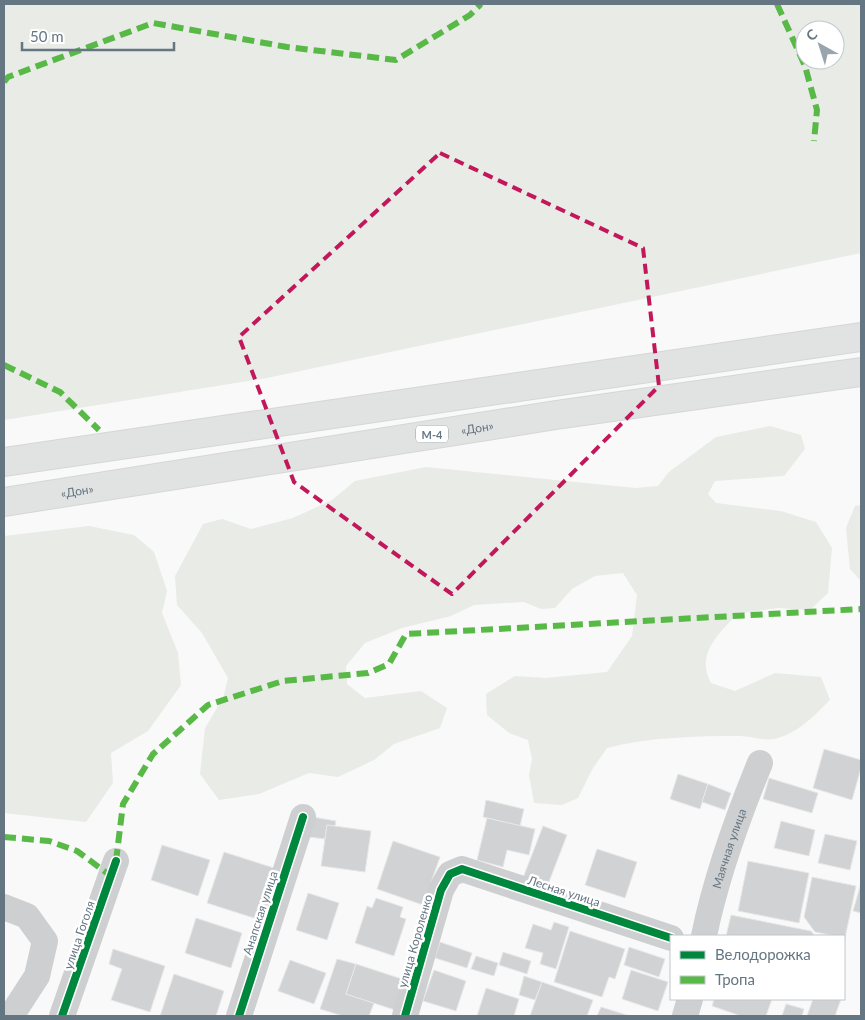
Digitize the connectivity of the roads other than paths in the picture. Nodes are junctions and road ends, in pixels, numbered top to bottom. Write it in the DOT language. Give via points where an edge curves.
graph roads {
  1 [pos="861,337"];
  2 [pos="861,372"];
  3 [pos="4,462"];
  4 [pos="4,502"];
  5 [pos="760,763"];
  6 [pos="303,817"];
  7 [pos="116,861"];
  8 [pos="450,874"];
  9 [pos="4,907"];
  10 [pos="704,935"];
  11 [pos="670,938"];
  12 [pos="690,1000"];
  13 [pos="11,1016"];
  14 [pos="62,1016"];
  15 [pos="239,1016"];
  16 [pos="405,1016"];
  17 [pos="685,1016"];
  1 -- 3 [label="highway"];
  2 -- 4 [label="highway, «Дон» / М-4" via="556,415"];
  5 -- 10 [label="street, Маячная улица" via="740,812 709,909"];
  6 -- 15 [label="street, Анапская улица"];
  7 -- 14 [label="street, улица Гоголя"];
  8 -- 11 [label="street, Лесная улица" via="462,869"];
  8 -- 16 [label="street, улица Короленко" via="441,890"];
  9 -- 13 [label="street" via="27,916 45,940 37,976"];
  12 -- 17 [label="street"];
}
